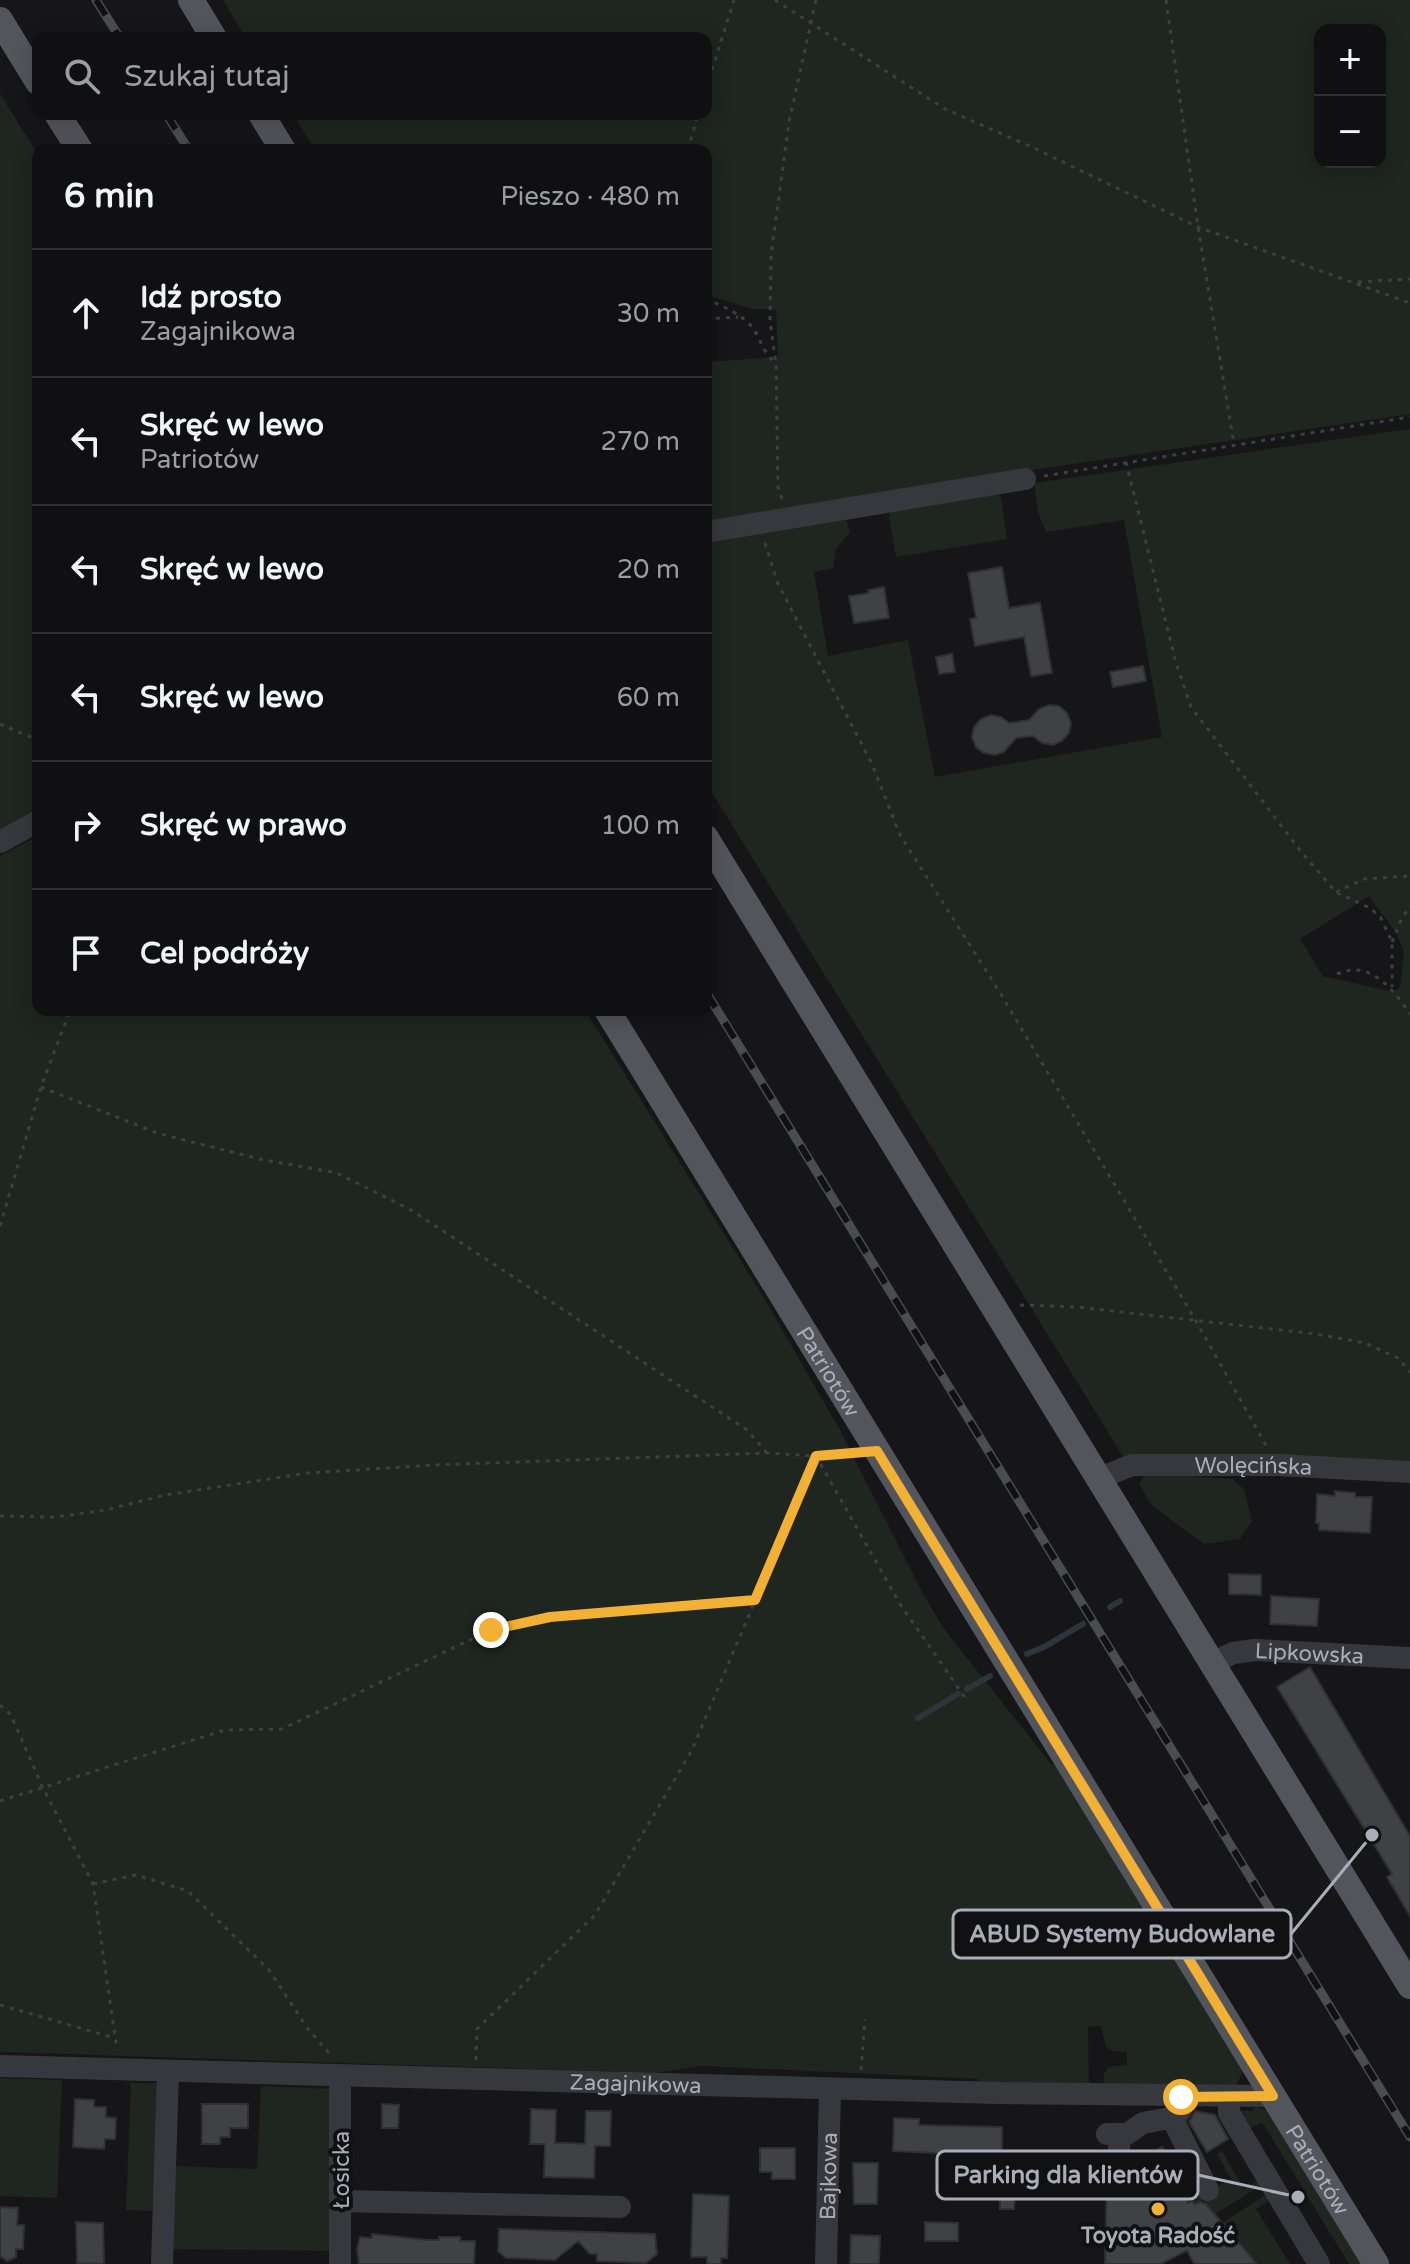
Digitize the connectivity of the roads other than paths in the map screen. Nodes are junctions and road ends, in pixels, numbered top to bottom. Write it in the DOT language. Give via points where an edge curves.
graph roads {
  1 [pos="191,0"];
  2 [pos="0,20"];
  3 [pos="210,32"];
  4 [pos="32,72"];
  5 [pos="61,120"];
  6 [pos="265,120"];
  7 [pos="76,144"];
  8 [pos="279,144"];
  9 [pos="1025,479"];
  10 [pos="712,531"];
  11 [pos="32,824"];
  12 [pos="0,842"];
  13 [pos="712,848"];
  14 [pos="611,1016"];
  15 [pos="1410,1472"];
  16 [pos="1100,1478"];
  17 [pos="1410,1658"];
  18 [pos="1212,1663"];
  19 [pos="1406,1972"];
  20 [pos="0,2066"];
  21 [pos="168,2071"];
  22 [pos="340,2076"];
  23 [pos="830,2089"];
  24 [pos="1273,2096"];
  25 [pos="1229,2097"];
  26 [pos="1178,2107"];
  27 [pos="1119,2168"];
  28 [pos="1208,2190"];
  29 [pos="342,2201"];
  30 [pos="620,2207"];
  31 [pos="162,2264"];
  32 [pos="340,2264"];
  33 [pos="826,2264"];
  34 [pos="1319,2264"];
  35 [pos="1376,2264"];
  1 -- 3 [label="main road"];
  2 -- 4 [label="main road"];
  5 -- 7 [label="main road"];
  6 -- 8 [label="main road"];
  9 -- 10 [label="street"];
  11 -- 12 [label="street"];
  13 -- 16 [label="main road"];
  14 -- 24 [label="main road, Patriotów"];
  15 -- 16 [label="street, Wolęcińska" via="1132,1465"];
  16 -- 18 [label="main road"];
  17 -- 18 [label="street, Lipkowska" via="1255,1650"];
  18 -- 19 [label="main road"];
  20 -- 21 [label="street, Zagajnikowa"];
  21 -- 22 [label="street, Zagajnikowa"];
  21 -- 31 [label="street"];
  22 -- 23 [label="street, Zagajnikowa"];
  22 -- 29 [label="street, Łosicka"];
  23 -- 26 [label="street, Zagajnikowa"];
  23 -- 33 [label="street, Bajkowa"];
  24 -- 25 [label="street, Zagajnikowa"];
  24 -- 35 [label="main road, Patriotów"];
  25 -- 26 [label="street, Zagajnikowa"];
  25 -- 34 [label="street" via="1229,2113"];
  26 -- 27 [label="street" via="1129,2133 1113,2134"];
  26 -- 28 [label="street" via="1176,2128"];
  29 -- 30 [label="street"];
  29 -- 32 [label="street, Łosicka"];
}
